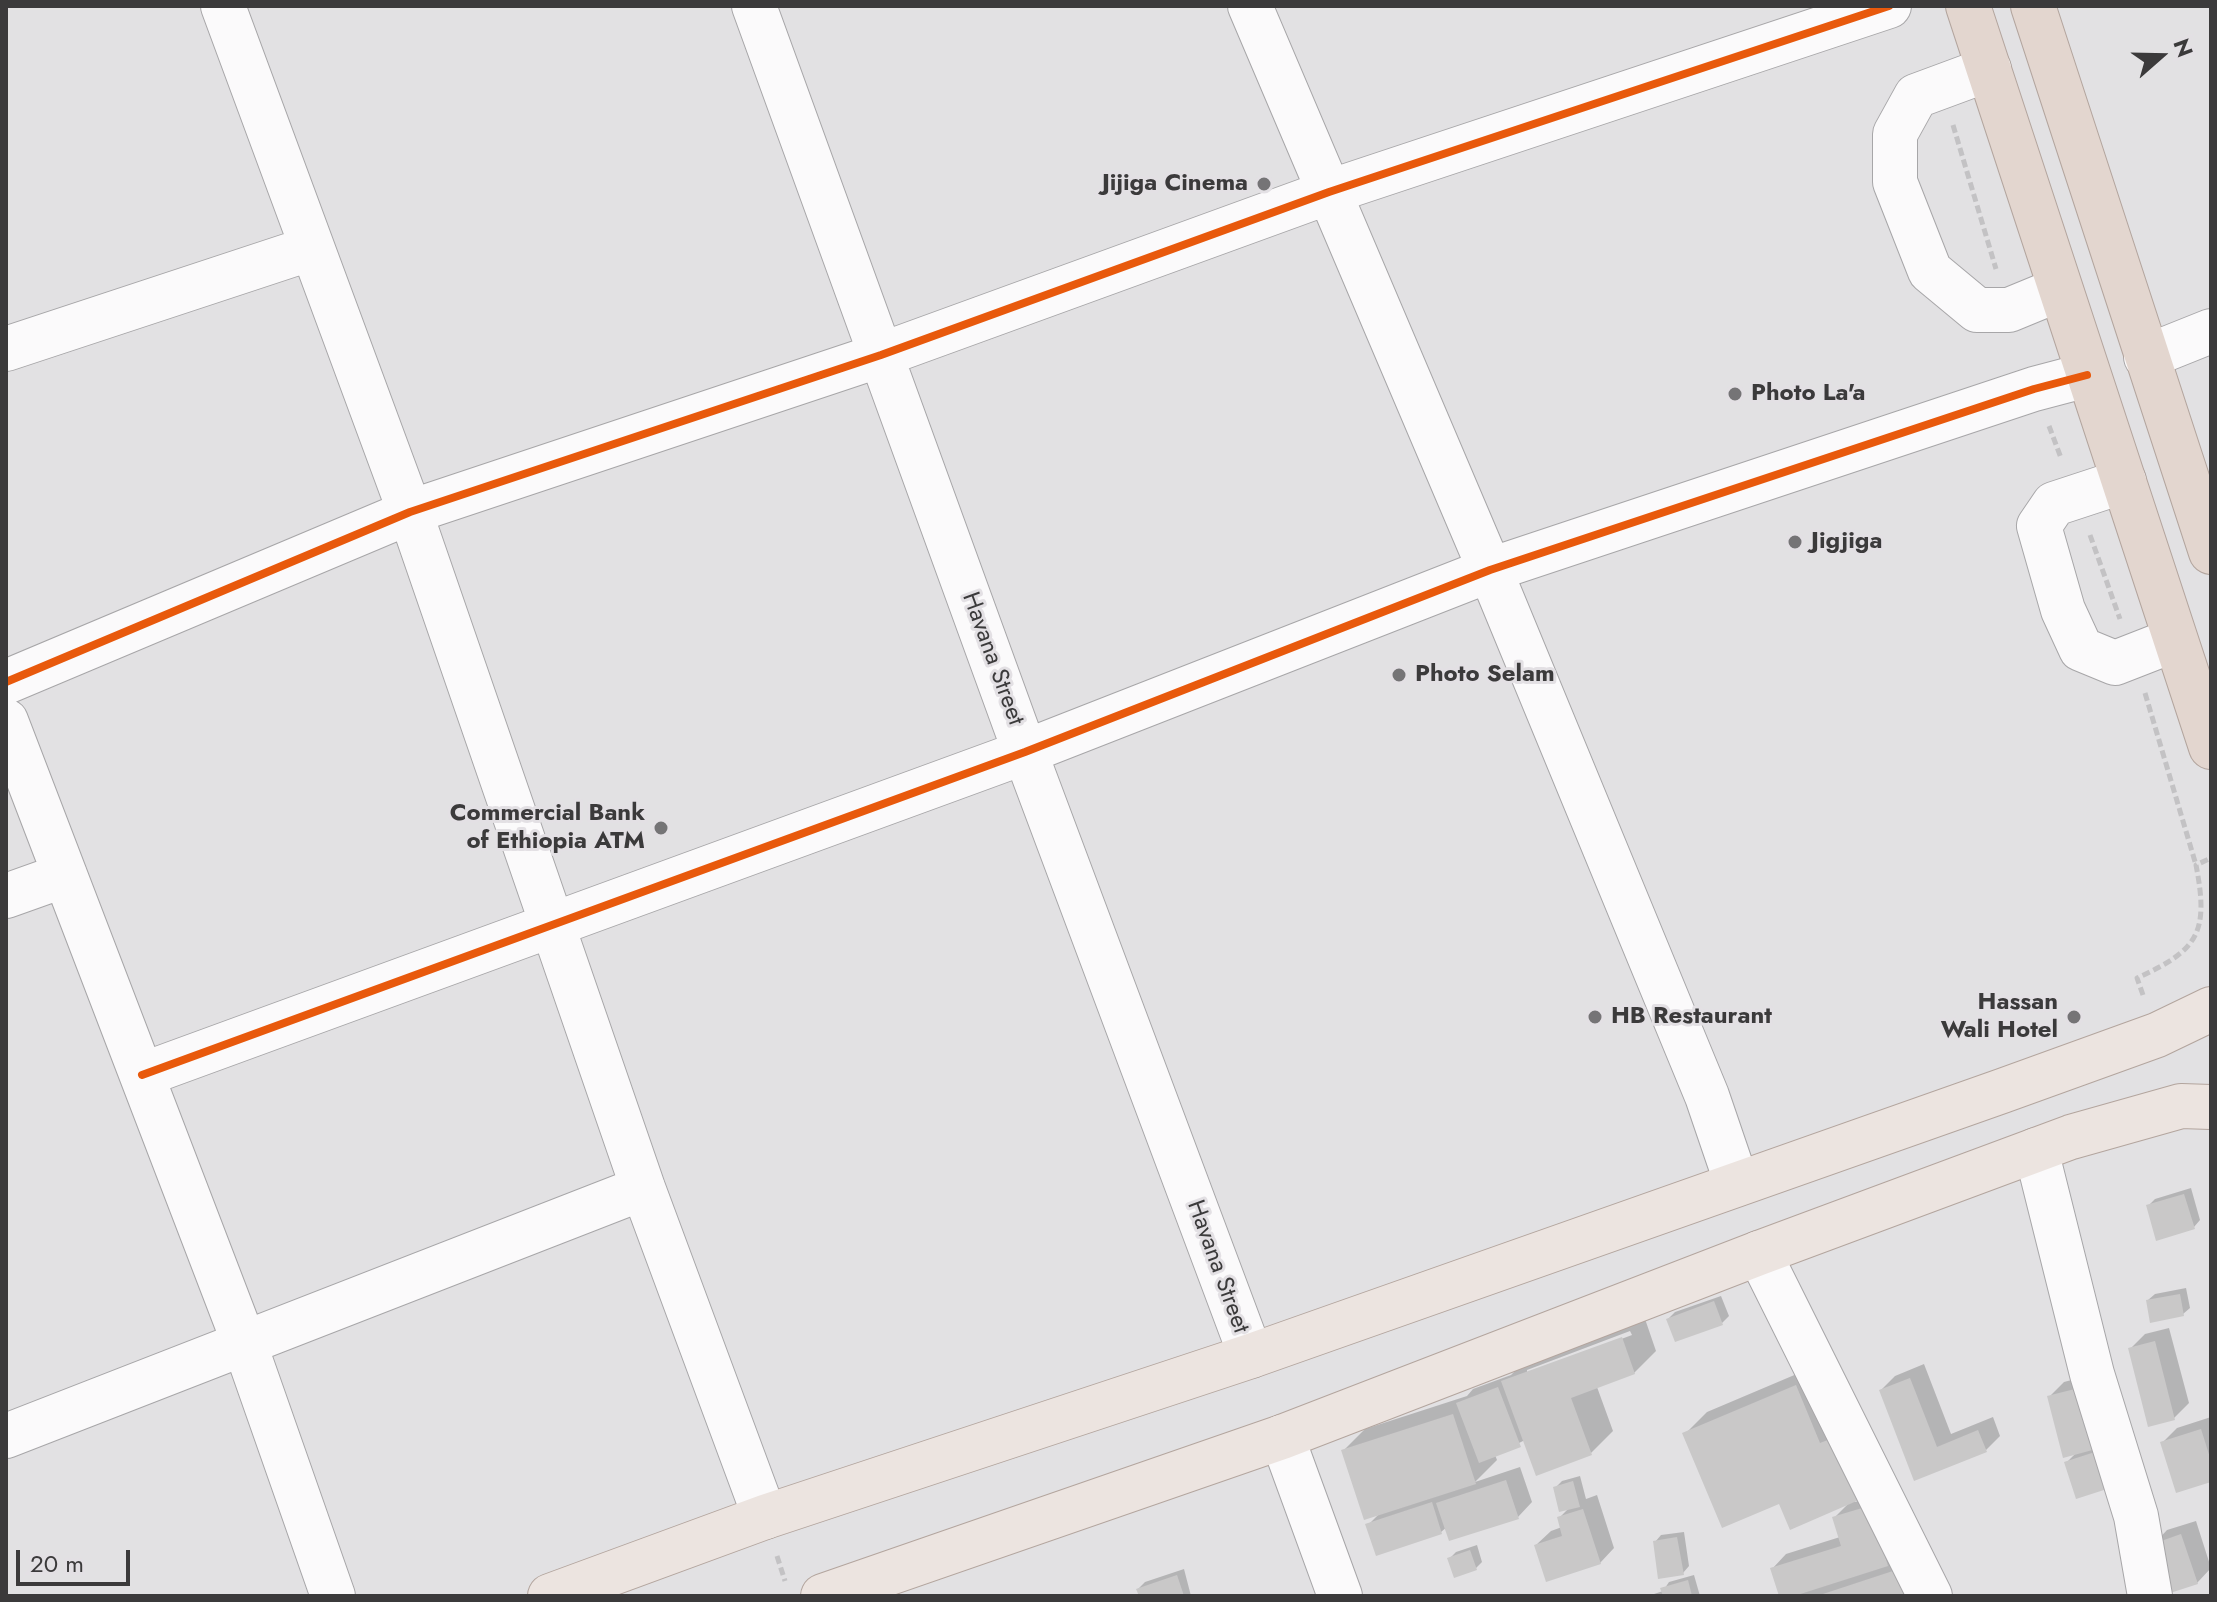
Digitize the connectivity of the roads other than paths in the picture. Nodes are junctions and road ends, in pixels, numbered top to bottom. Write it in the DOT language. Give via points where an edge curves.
graph roads {
  1 [pos="223,6"];
  2 [pos="754,6"];
  3 [pos="1250,6"];
  4 [pos="1889,6"];
  5 [pos="1968,6"];
  6 [pos="2033,6"];
  7 [pos="1989,69"];
  8 [pos="1329,192"];
  9 [pos="312,248"];
  10 [pos="2060,289"];
  11 [pos="2211,331"];
  12 [pos="6,349"];
  13 [pos="881,355"];
  14 [pos="2146,357"];
  15 [pos="2087,375"];
  16 [pos="2124,481"];
  17 [pos="410,512"];
  18 [pos="2211,552"];
  19 [pos="1490,570"];
  20 [pos="2174,640"];
  21 [pos="6,682"];
  22 [pos="6,721"];
  23 [pos="2211,747"];
  24 [pos="1025,752"];
  25 [pos="65,875"];
  26 [pos="6,896"];
  27 [pos="552,925"];
  28 [pos="2211,1009"];
  29 [pos="142,1075"];
  30 [pos="2211,1107"];
  31 [pos="2036,1150"];
  32 [pos="1737,1184"];
  33 [pos="643,1188"];
  34 [pos="1759,1253"];
  35 [pos="245,1345"];
  36 [pos="1251,1356"];
  37 [pos="6,1436"];
  38 [pos="1282,1437"];
  39 [pos="765,1517"];
  40 [pos="333,1596"];
  41 [pos="550,1596"];
  42 [pos="823,1596"];
  43 [pos="1340,1596"];
  44 [pos="1930,1596"];
  45 [pos="2150,1596"];
  1 -- 9 [label="street"];
  2 -- 13 [label="street, Havana Street"];
  3 -- 8 [label="street"];
  4 -- 8 [label="street"];
  5 -- 7 [label="highway"];
  6 -- 14 [label="highway"];
  7 -- 10 [label="highway"];
  7 -- 10 [label="street" via="1916,96 1895,134 1895,182 1930,271 1977,310 2009,310"];
  8 -- 13 [label="street"];
  8 -- 19 [label="street"];
  9 -- 12 [label="street"];
  9 -- 17 [label="street"];
  10 -- 15 [label="highway"];
  11 -- 14 [label="street"];
  13 -- 17 [label="street"];
  13 -- 24 [label="street, Havana Street"];
  14 -- 18 [label="highway"];
  15 -- 16 [label="highway"];
  15 -- 19 [label="street"];
  16 -- 20 [label="highway"];
  16 -- 20 [label="street" via="2054,504 2039,526 2063,610 2081,649 2115,663"];
  17 -- 21 [label="street"];
  17 -- 27 [label="street"];
  19 -- 24 [label="street"];
  19 -- 32 [label="street" via="1707,1096"];
  20 -- 23 [label="highway"];
  22 -- 25 [label="street"];
  24 -- 27 [label="street"];
  24 -- 36 [label="street, Havana Street"];
  25 -- 26 [label="street"];
  25 -- 29 [label="street"];
  27 -- 29 [label="street"];
  27 -- 33 [label="street"];
  28 -- 32 [label="main road" via="2157,1035"];
  29 -- 35 [label="street"];
  30 -- 31 [label="main road" via="2181,1106"];
  31 -- 34 [label="main road"];
  31 -- 45 [label="street" via="2092,1374 2136,1516"];
  32 -- 36 [label="main road"];
  33 -- 35 [label="street"];
  33 -- 39 [label="street"];
  34 -- 38 [label="main road"];
  34 -- 44 [label="street"];
  35 -- 37 [label="street"];
  35 -- 40 [label="street"];
  36 -- 39 [label="main road"];
  38 -- 42 [label="main road"];
  38 -- 43 [label="street"];
  39 -- 41 [label="main road"];
}
